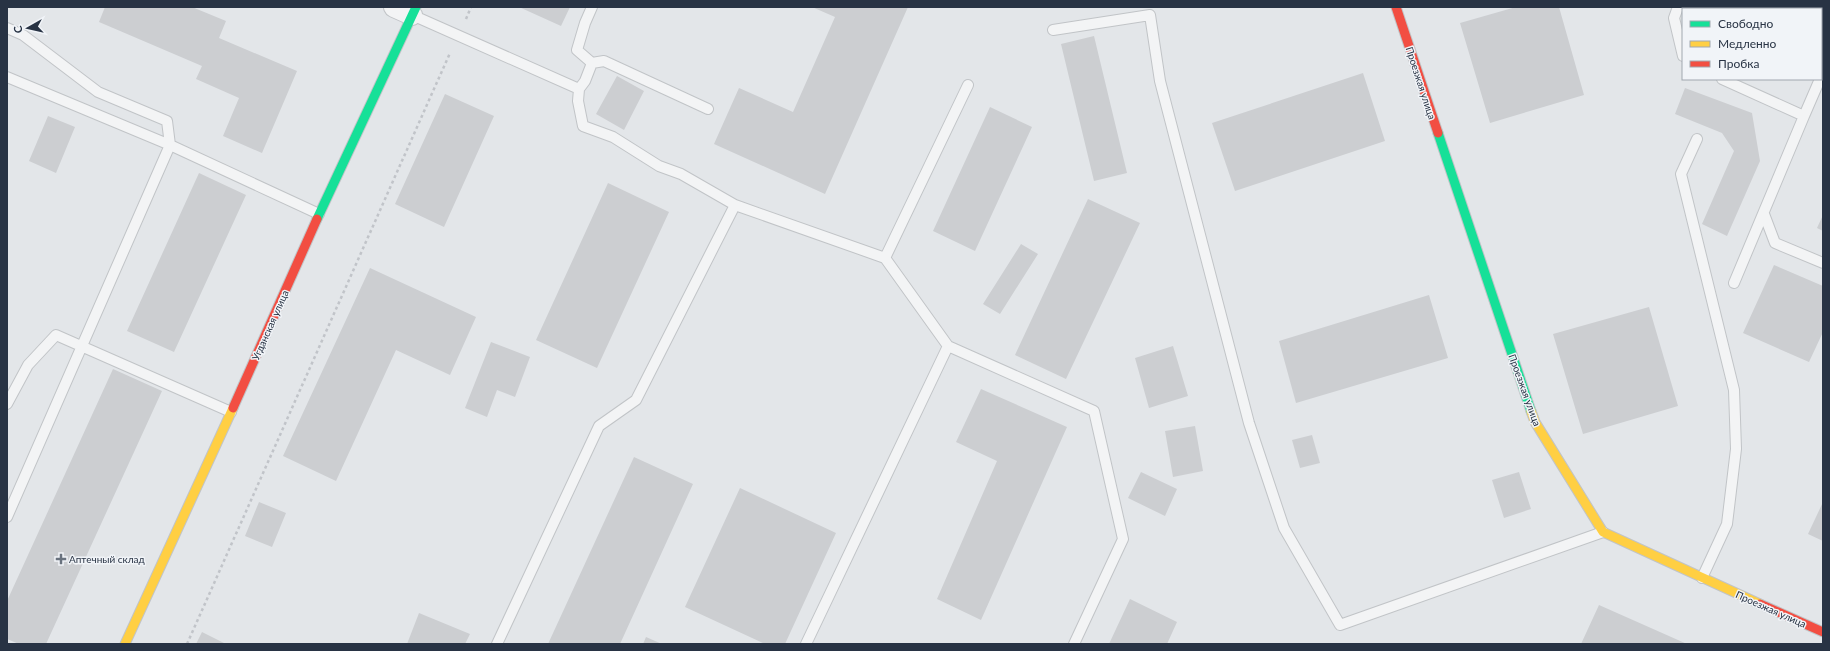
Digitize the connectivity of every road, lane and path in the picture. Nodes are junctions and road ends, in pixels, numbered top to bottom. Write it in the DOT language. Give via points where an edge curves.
graph roads {
  1 [pos="394,7"];
  2 [pos="471,7"];
  3 [pos="592,7"];
  4 [pos="1396,7"];
  5 [pos="1678,7"];
  6 [pos="414,11"];
  7 [pos="7,28"];
  8 [pos="1053,30"];
  9 [pos="458,36"];
  10 [pos="1682,52"];
  11 [pos="592,63"];
  12 [pos="7,77"];
  13 [pos="1724,80"];
  14 [pos="1820,80"];
  15 [pos="968,85"];
  16 [pos="579,89"];
  17 [pos="708,110"];
  18 [pos="1804,116"];
  19 [pos="1696,139"];
  20 [pos="170,146"];
  21 [pos="735,205"];
  22 [pos="319,214"];
  23 [pos="1764,214"];
  24 [pos="885,258"];
  25 [pos="1823,264"];
  26 [pos="1734,283"];
  27 [pos="83,346"];
  28 [pos="948,346"];
  29 [pos="7,404"];
  30 [pos="231,412"];
  31 [pos="7,517"];
  32 [pos="1603,532"];
  33 [pos="1702,578"];
  34 [pos="1823,632"];
  35 [pos="126,644"];
  36 [pos="186,644"];
  37 [pos="497,644"];
  38 [pos="806,644"];
  39 [pos="1074,644"];
  1 -- 6 [label="street"];
  2 -- 9 [label="path"];
  3 -- 11 [label="lane" via="577,50"];
  4 -- 32 [label="street, Проезжая улица" via="1535,422"];
  5 -- 10 [label="lane" via="1674,18"];
  6 -- 9 [label="lane"];
  6 -- 22 [label="street, Угданская улица"];
  7 -- 20 [label="lane" via="23,35 98,92 167,121"];
  8 -- 32 [label="lane" via="1150,15 1160,81 1249,423 1284,528 1340,625"];
  9 -- 16 [label="lane"];
  9 -- 36 [label="path"];
  11 -- 16 [label="lane"];
  11 -- 17 [label="lane" via="604,61"];
  12 -- 20 [label="lane"];
  13 -- 18 [label="lane"];
  14 -- 18 [label="lane"];
  15 -- 24 [label="lane"];
  16 -- 21 [label="lane" via="578,101 583,126 613,137 659,166 681,174"];
  18 -- 23 [label="lane"];
  19 -- 33 [label="lane" via="1681,174 1734,390 1736,449 1727,524"];
  20 -- 22 [label="lane"];
  20 -- 27 [label="lane"];
  21 -- 24 [label="lane"];
  21 -- 37 [label="lane" via="636,400 599,426"];
  22 -- 30 [label="street, Угданская улица"];
  23 -- 25 [label="lane" via="1775,243"];
  23 -- 26 [label="lane"];
  24 -- 28 [label="lane"];
  27 -- 29 [label="lane" via="56,335 28,365"];
  27 -- 30 [label="lane"];
  27 -- 31 [label="lane"];
  28 -- 38 [label="lane"];
  28 -- 39 [label="lane" via="1094,411 1123,539"];
  30 -- 35 [label="street, Угданская улица"];
  32 -- 33 [label="street, Проезжая улица"];
  33 -- 34 [label="street, Проезжая улица"];
}
